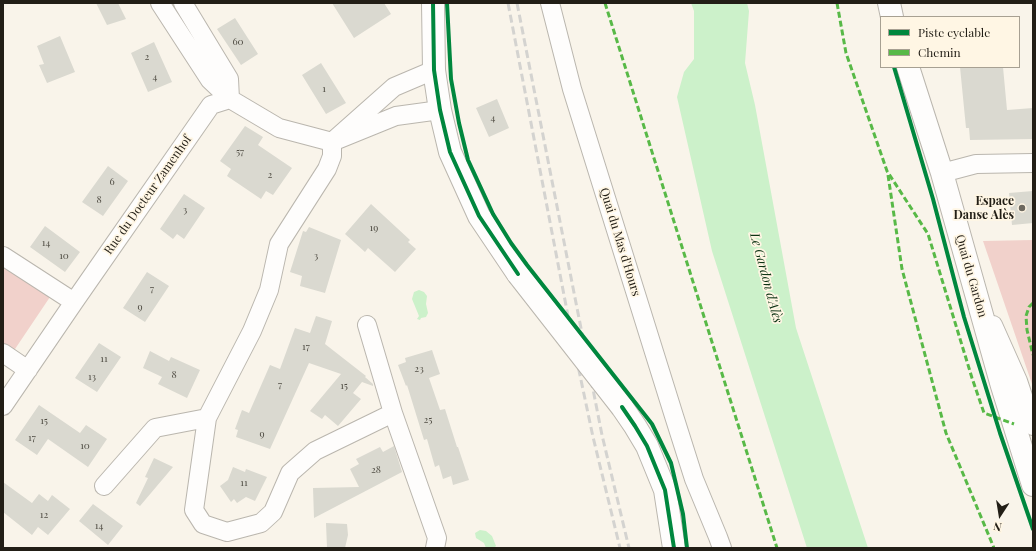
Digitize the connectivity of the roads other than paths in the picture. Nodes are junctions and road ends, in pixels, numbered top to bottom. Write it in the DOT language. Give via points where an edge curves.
graph roads {
  1 [pos="160,3"];
  2 [pos="183,3"];
  3 [pos="433,3"];
  4 [pos="550,3"];
  5 [pos="889,3"];
  6 [pos="892,16"];
  7 [pos="908,68"];
  8 [pos="434,70"];
  9 [pos="230,99"];
  10 [pos="440,110"];
  11 [pos="332,142"];
  12 [pos="1033,163"];
  13 [pos="942,174"];
  14 [pos="3,256"];
  15 [pos="970,274"];
  16 [pos="74,302"];
  17 [pos="367,325"];
  18 [pos="3,353"];
  19 [pos="28,370"];
  20 [pos="3,406"];
  21 [pos="393,413"];
  22 [pos="207,418"];
  23 [pos="1033,426"];
  24 [pos="694,479"];
  25 [pos="1033,485"];
  26 [pos="104,486"];
  27 [pos="435,548"];
  28 [pos="674,548"];
  29 [pos="710,548"];
  30 [pos="722,548"];
  1 -- 9 [label="street" via="210,80"];
  2 -- 9 [label="street" via="230,79"];
  3 -- 8 [label="main road"];
  4 -- 24 [label="street, Quai du Mas d'Hours" via="572,89"];
  5 -- 6 [label="main road"];
  7 -- 13 [label="main road, Quai du Gardon"];
  8 -- 10 [label="main road"];
  8 -- 11 [label="street" via="394,87"];
  9 -- 11 [label="street" via="280,128"];
  9 -- 16 [label="street, Rue du Docteur Zamenhof" via="211,105"];
  10 -- 11 [label="street" via="396,116"];
  10 -- 28 [label="main road, bridge" via="450,152 479,216 518,274 622,406 646,446 664,490"];
  11 -- 22 [label="street" via="332,156 327,169 279,244 269,290 252,331"];
  12 -- 13 [label="street" via="976,164"];
  13 -- 15 [label="main road, Quai du Gardon"];
  14 -- 16 [label="street"];
  15 -- 23 [label="street" via="1018,381"];
  15 -- 25 [label="main road, Quai du Gardon"];
  16 -- 19 [label="street, Rue du Docteur Zamenhof"];
  17 -- 21 [label="street"];
  18 -- 19 [label="street"];
  19 -- 20 [label="street, Rue du Docteur Zamenhof"];
  21 -- 22 [label="street" via="315,451 290,472 273,512 262,523 227,532 202,524 194,510"];
  21 -- 27 [label="street" via="437,538"];
  22 -- 26 [label="street" via="156,428"];
  24 -- 29 [label="street, Quai du Mas d'Hours"];
  24 -- 30 [label="street, Quai du Mas d'Hours"];
}
